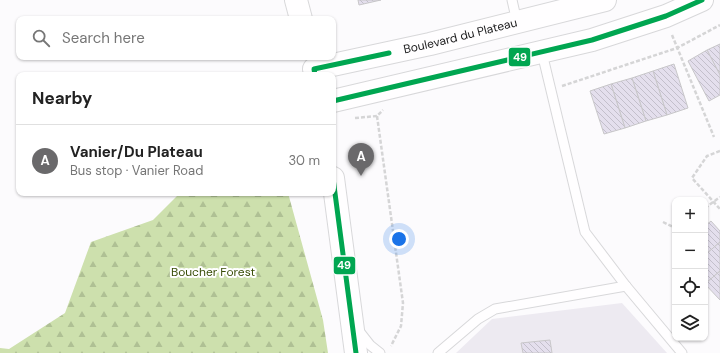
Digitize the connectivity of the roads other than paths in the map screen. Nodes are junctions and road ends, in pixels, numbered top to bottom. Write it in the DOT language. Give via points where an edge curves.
graph roads {
  1 [pos="296,0"];
  2 [pos="512,0"];
  3 [pos="605,0"];
  4 [pos="702,0"];
  5 [pos="300,16"];
  6 [pos="517,22"];
  7 [pos="542,53"];
  8 [pos="314,67"];
  9 [pos="336,100"];
  10 [pos="335,196"];
  11 [pos="626,286"];
  12 [pos="352,323"];
  13 [pos="356,353"];
  14 [pos="380,353"];
  15 [pos="438,353"];
  16 [pos="682,353"];
  1 -- 5 [label="main road"];
  2 -- 6 [label="lane"];
  3 -- 6 [label="main road, Boulevard du Plateau"];
  4 -- 7 [label="main road" via="631,29"];
  6 -- 8 [label="main road, Boulevard du Plateau"];
  7 -- 9 [label="main road"];
  7 -- 11 [label="lane" via="585,232"];
  10 -- 12 [label="main road"];
  11 -- 15 [label="lane" via="495,309 478,318"];
  11 -- 16 [label="lane"];
  12 -- 13 [label="main road"];
  12 -- 14 [label="lane"];
}
